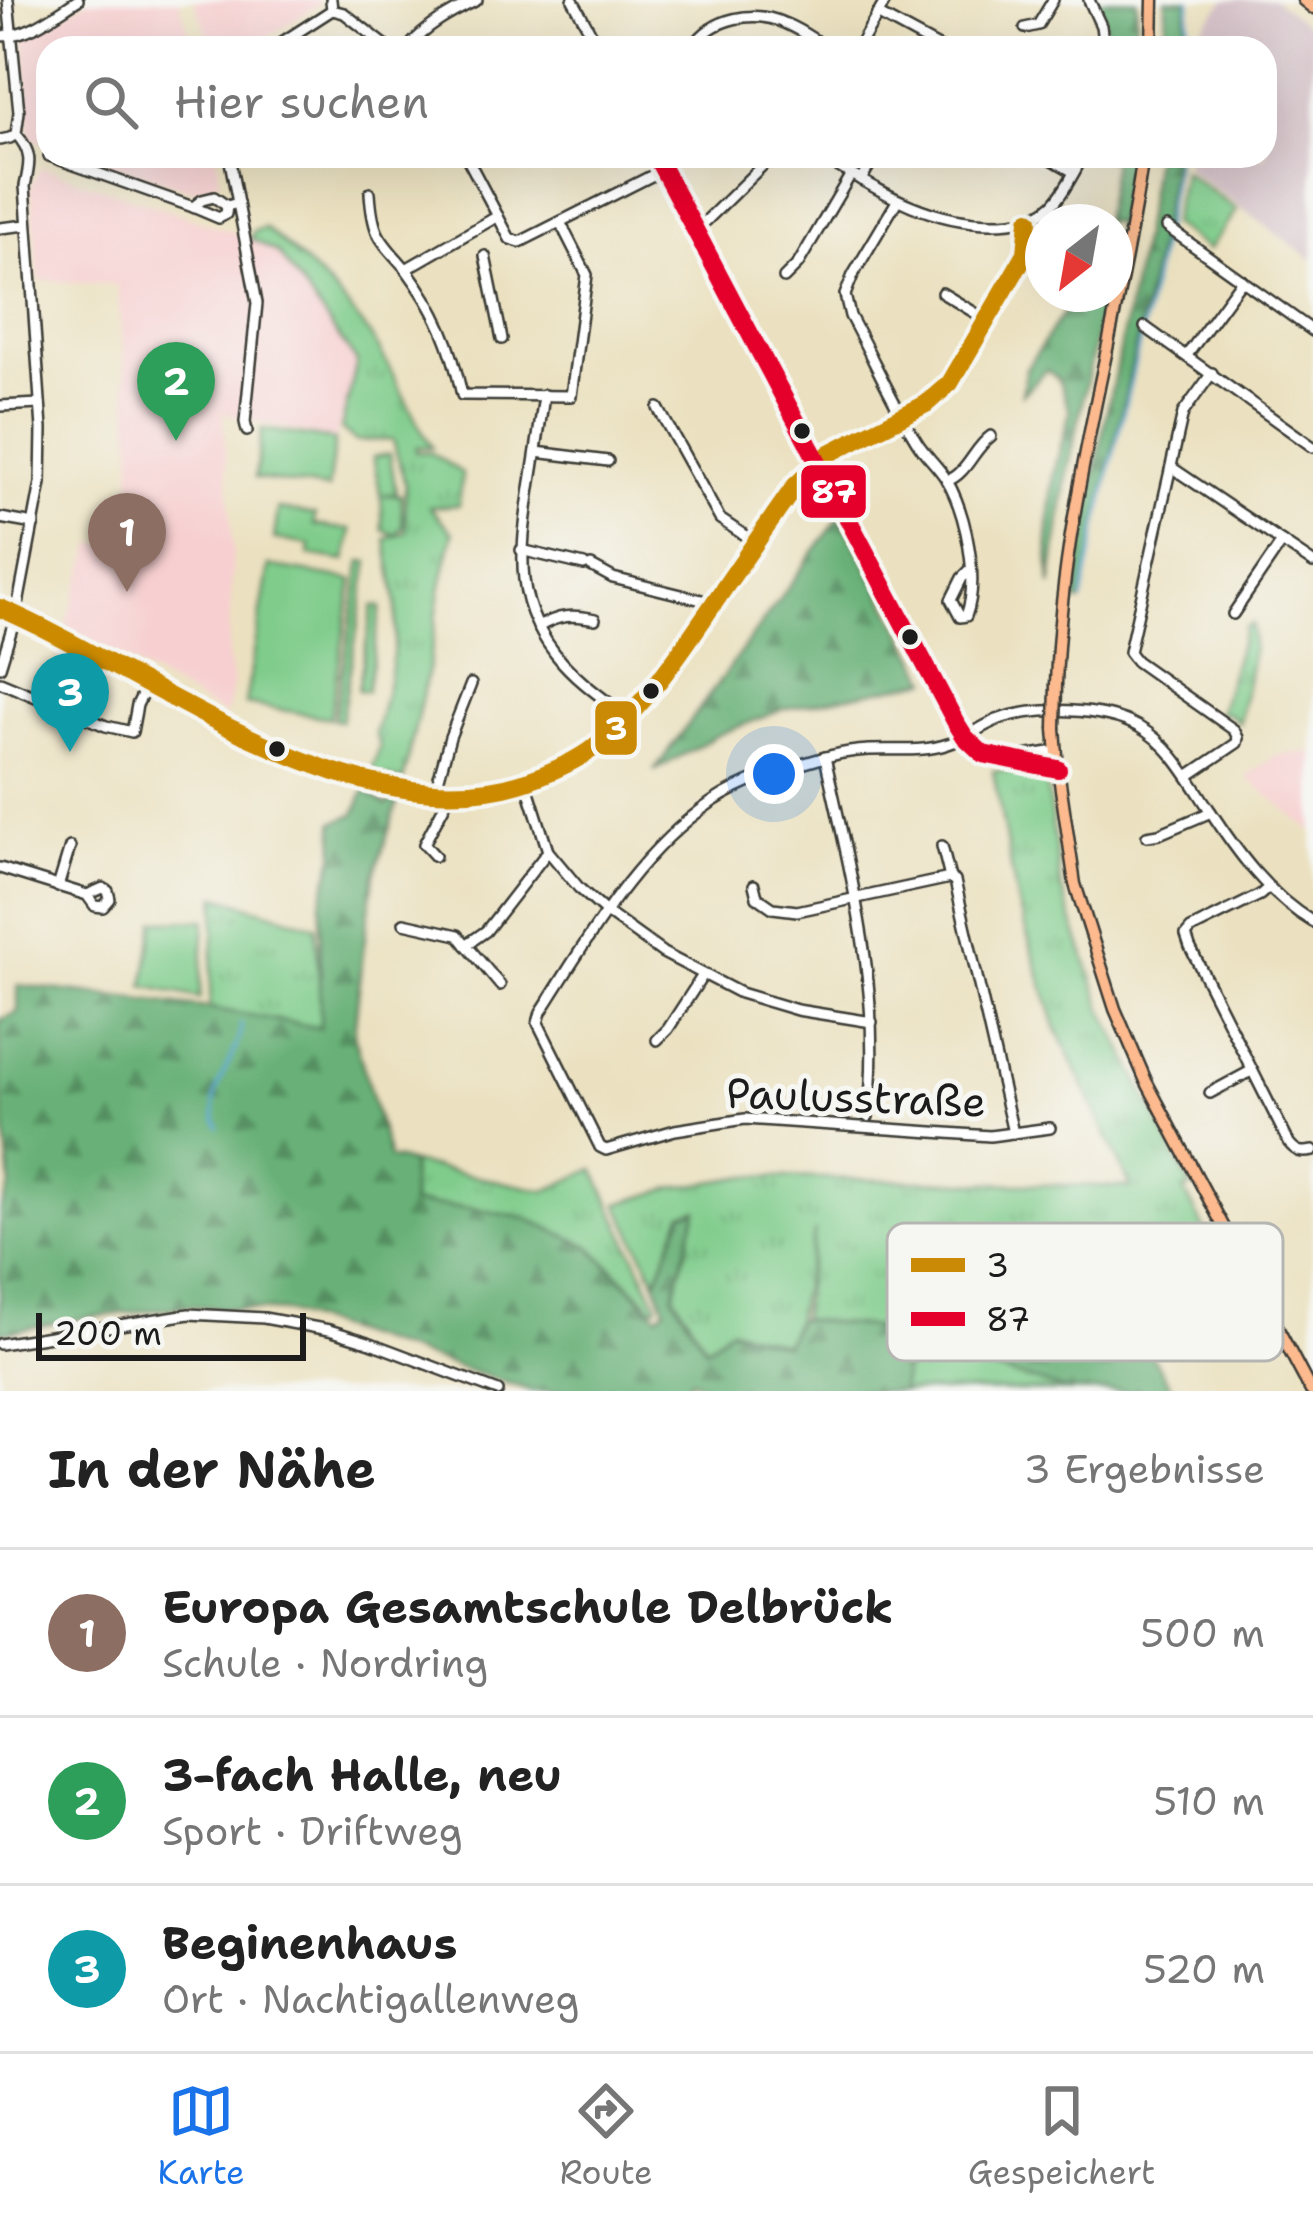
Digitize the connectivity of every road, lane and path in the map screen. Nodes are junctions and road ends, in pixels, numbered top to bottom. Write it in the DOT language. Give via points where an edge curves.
graph roads {
  1 [pos="8,0"];
  2 [pos="78,0"];
  3 [pos="477,0"];
  4 [pos="573,0"];
  5 [pos="886,0"];
  6 [pos="1053,0"];
  7 [pos="1089,0"];
  8 [pos="1153,0"];
  9 [pos="1303,0"];
  10 [pos="332,5"];
  11 [pos="1313,8"];
  12 [pos="877,14"];
  13 [pos="1025,28"];
  14 [pos="6,36"];
  15 [pos="289,36"];
  16 [pos="374,36"];
  17 [pos="417,36"];
  18 [pos="592,36"];
  19 [pos="700,36"];
  20 [pos="808,36"];
  21 [pos="865,36"];
  22 [pos="918,36"];
  23 [pos="1102,36"];
  24 [pos="1152,36"];
  25 [pos="16,134"];
  26 [pos="0,140"];
  27 [pos="28,149"];
  28 [pos="36,152"];
  29 [pos="83,168"];
  30 [pos="230,168"];
  31 [pos="472,168"];
  32 [pos="760,168"];
  33 [pos="841,168"];
  34 [pos="864,168"];
  35 [pos="1067,168"];
  36 [pos="1076,168"];
  37 [pos="1141,168"];
  38 [pos="663,170"];
  39 [pos="1074,172"];
  40 [pos="856,177"];
  41 [pos="370,193"];
  42 [pos="897,201"];
  43 [pos="1052,204"];
  44 [pos="232,205"];
  45 [pos="498,216"];
  46 [pos="1025,220"];
  47 [pos="560,222"];
  48 [pos="28,225"];
  49 [pos="1167,227"];
  50 [pos="0,228"];
  51 [pos="694,228"];
  52 [pos="1025,255"];
  53 [pos="484,256"];
  54 [pos="406,269"];
  55 [pos="784,278"];
  56 [pos="1242,280"];
  57 [pos="942,293"];
  58 [pos="987,320"];
  59 [pos="1145,327"];
  60 [pos="1313,332"];
  61 [pos="502,339"];
  62 [pos="1187,355"];
  63 [pos="1212,373"];
  64 [pos="544,395"];
  65 [pos="40,404"];
  66 [pos="0,406"];
  67 [pos="658,409"];
  68 [pos="904,416"];
  69 [pos="247,430"];
  70 [pos="991,436"];
  71 [pos="1313,447"];
  72 [pos="536,452"];
  73 [pos="608,461"];
  74 [pos="818,462"];
  75 [pos="1171,466"];
  76 [pos="947,481"];
  77 [pos="0,518"];
  78 [pos="34,524"];
  79 [pos="1282,542"];
  80 [pos="756,543"];
  81 [pos="521,550"];
  82 [pos="1313,563"];
  83 [pos="971,569"];
  84 [pos="714,603"];
  85 [pos="0,608"];
  86 [pos="1233,614"];
  87 [pos="16,615"];
  88 [pos="595,620"];
  89 [pos="538,627"];
  90 [pos="0,667"];
  91 [pos="0,682"];
  92 [pos="148,683"];
  93 [pos="471,684"];
  94 [pos="628,717"];
  95 [pos="965,736"];
  96 [pos="1057,751"];
  97 [pos="825,758"];
  98 [pos="1004,759"];
  99 [pos="1058,769"];
  100 [pos="1188,776"];
  101 [pos="526,782"];
  102 [pos="435,792"];
  103 [pos="451,793"];
  104 [pos="1210,812"];
  105 [pos="1147,836"];
  106 [pos="942,846"];
  107 [pos="70,847"];
  108 [pos="548,850"];
  109 [pos="435,856"];
  110 [pos="0,868"];
  111 [pos="950,878"];
  112 [pos="754,885"];
  113 [pos="58,886"];
  114 [pos="1270,887"];
  115 [pos="87,895"];
  116 [pos="856,899"];
  117 [pos="606,912"];
  118 [pos="1313,922"];
  119 [pos="404,923"];
  120 [pos="466,945"];
  121 [pos="704,975"];
  122 [pos="500,986"];
  123 [pos="872,1022"];
  124 [pos="657,1040"];
  125 [pos="1251,1071"];
  126 [pos="1210,1094"];
  127 [pos="871,1122"];
  128 [pos="1050,1128"];
  129 [pos="1013,1133"];
  130 [pos="1313,1151"];
  131 [pos="1222,1223"];
  132 [pos="1283,1338"];
  133 [pos="0,1343"];
  134 [pos="498,1391"];
  135 [pos="1311,1391"];
  1 -- 14 [label="street"];
  2 -- 14 [label="street"];
  3 -- 17 [label="street"];
  4 -- 18 [label="street"];
  5 -- 12 [label="street"];
  6 -- 13 [label="street" via="1038,25"];
  7 -- 23 [label="street"];
  8 -- 24 [label="main road"];
  9 -- 11 [label="main road"];
  10 -- 15 [label="street"];
  10 -- 16 [label="street"];
  12 -- 21 [label="street"];
  12 -- 22 [label="street"];
  14 -- 25 [label="street"];
  19 -- 20 [label="street" via="737,16 782,21"];
  25 -- 26 [label="street"];
  25 -- 27 [label="street"];
  27 -- 28 [label="street"];
  27 -- 48 [label="street"];
  29 -- 44 [label="street" via="219,218"];
  30 -- 44 [label="street"];
  31 -- 45 [label="street"];
  32 -- 51 [label="street"];
  33 -- 40 [label="street"];
  34 -- 40 [label="street"];
  35 -- 39 [label="street"];
  36 -- 39 [label="street"];
  37 -- 96 [label="main road, bridge" via="1070,537 1057,642"];
  38 -- 47 [label="street"];
  38 -- 51 [label="street"];
  39 -- 43 [label="street"];
  40 -- 42 [label="street"];
  40 -- 55 [label="street"];
  41 -- 54 [label="street" via="376,233"];
  42 -- 46 [label="street" via="940,218"];
  42 -- 68 [label="street" via="845,295"];
  44 -- 69 [label="street" via="257,303"];
  45 -- 47 [label="street" via="520,242"];
  45 -- 54 [label="street"];
  47 -- 64 [label="street" via="587,274 571,396"];
  48 -- 50 [label="street"];
  48 -- 65 [label="street"];
  49 -- 56 [label="street"];
  51 -- 74 [label="street"];
  52 -- 58 [label="street"];
  53 -- 61 [label="street"];
  54 -- 64 [label="street" via="446,334 462,395"];
  56 -- 60 [label="street"];
  56 -- 62 [label="street"];
  57 -- 58 [label="street"];
  58 -- 68 [label="street" via="950,383"];
  59 -- 62 [label="street"];
  62 -- 63 [label="street"];
  63 -- 71 [label="street"];
  63 -- 75 [label="street" via="1183,413"];
  64 -- 72 [label="street"];
  65 -- 66 [label="street"];
  65 -- 78 [label="street"];
  67 -- 80 [label="street" via="720,519"];
  68 -- 74 [label="street"];
  68 -- 76 [label="street"];
  70 -- 76 [label="street"];
  72 -- 73 [label="street"];
  72 -- 81 [label="street"];
  74 -- 80 [label="street"];
  74 -- 95 [label="street"];
  75 -- 79 [label="street"];
  75 -- 100 [label="street" via="1129,652 1238,738"];
  76 -- 83 [label="street"];
  77 -- 78 [label="street"];
  78 -- 87 [label="street"];
  79 -- 82 [label="street"];
  79 -- 86 [label="street"];
  80 -- 84 [label="street"];
  81 -- 84 [label="street"];
  81 -- 89 [label="street"];
  84 -- 94 [label="street"];
  85 -- 87 [label="street"];
  87 -- 90 [label="street"];
  87 -- 92 [label="street"];
  88 -- 89 [label="street" via="572,614"];
  89 -- 94 [label="street" via="561,661"];
  91 -- 92 [label="street" via="132,732"];
  92 -- 102 [label="street" via="301,759"];
  93 -- 102 [label="street"];
  94 -- 101 [label="street" via="574,762"];
  95 -- 97 [label="street" via="923,749"];
  95 -- 98 [label="street" via="980,752"];
  95 -- 100 [label="street" via="1010,716 1111,715 1152,735"];
  96 -- 98 [label="street"];
  96 -- 99 [label="main road"];
  97 -- 116 [label="street"];
  97 -- 117 [label="street" via="766,774 715,800 671,833"];
  98 -- 99 [label="street"];
  99 -- 131 [label="main road" via="1075,884 1115,1009"];
  100 -- 104 [label="street"];
  101 -- 103 [label="street"];
  101 -- 108 [label="street"];
  102 -- 103 [label="street"];
  103 -- 109 [label="street" via="424,844"];
  104 -- 105 [label="street"];
  104 -- 114 [label="street"];
  106 -- 111 [label="street"];
  107 -- 113 [label="street"];
  108 -- 117 [label="street"];
  108 -- 120 [label="street"];
  110 -- 113 [label="street"];
  111 -- 116 [label="street"];
  111 -- 129 [label="street"];
  112 -- 116 [label="street" via="773,908"];
  113 -- 115 [label="street"];
  114 -- 118 [label="street"];
  114 -- 125 [label="street" via="1186,935"];
  116 -- 123 [label="street"];
  117 -- 121 [label="street"];
  117 -- 127 [label="street, Paulusstraße" via="538,1023 600,1148 746,1119 858,1128 861,1120"];
  119 -- 120 [label="street" via="458,934"];
  120 -- 122 [label="street"];
  121 -- 123 [label="street" via="797,1010"];
  121 -- 124 [label="street"];
  123 -- 127 [label="street"];
  125 -- 126 [label="street"];
  125 -- 130 [label="street" via="1294,1150"];
  127 -- 129 [label="street, Paulusstraße"];
  128 -- 129 [label="street, Paulusstraße"];
  132 -- 135 [label="main road"];
  133 -- 134 [label="street" via="189,1314 264,1318 368,1342"];
}
